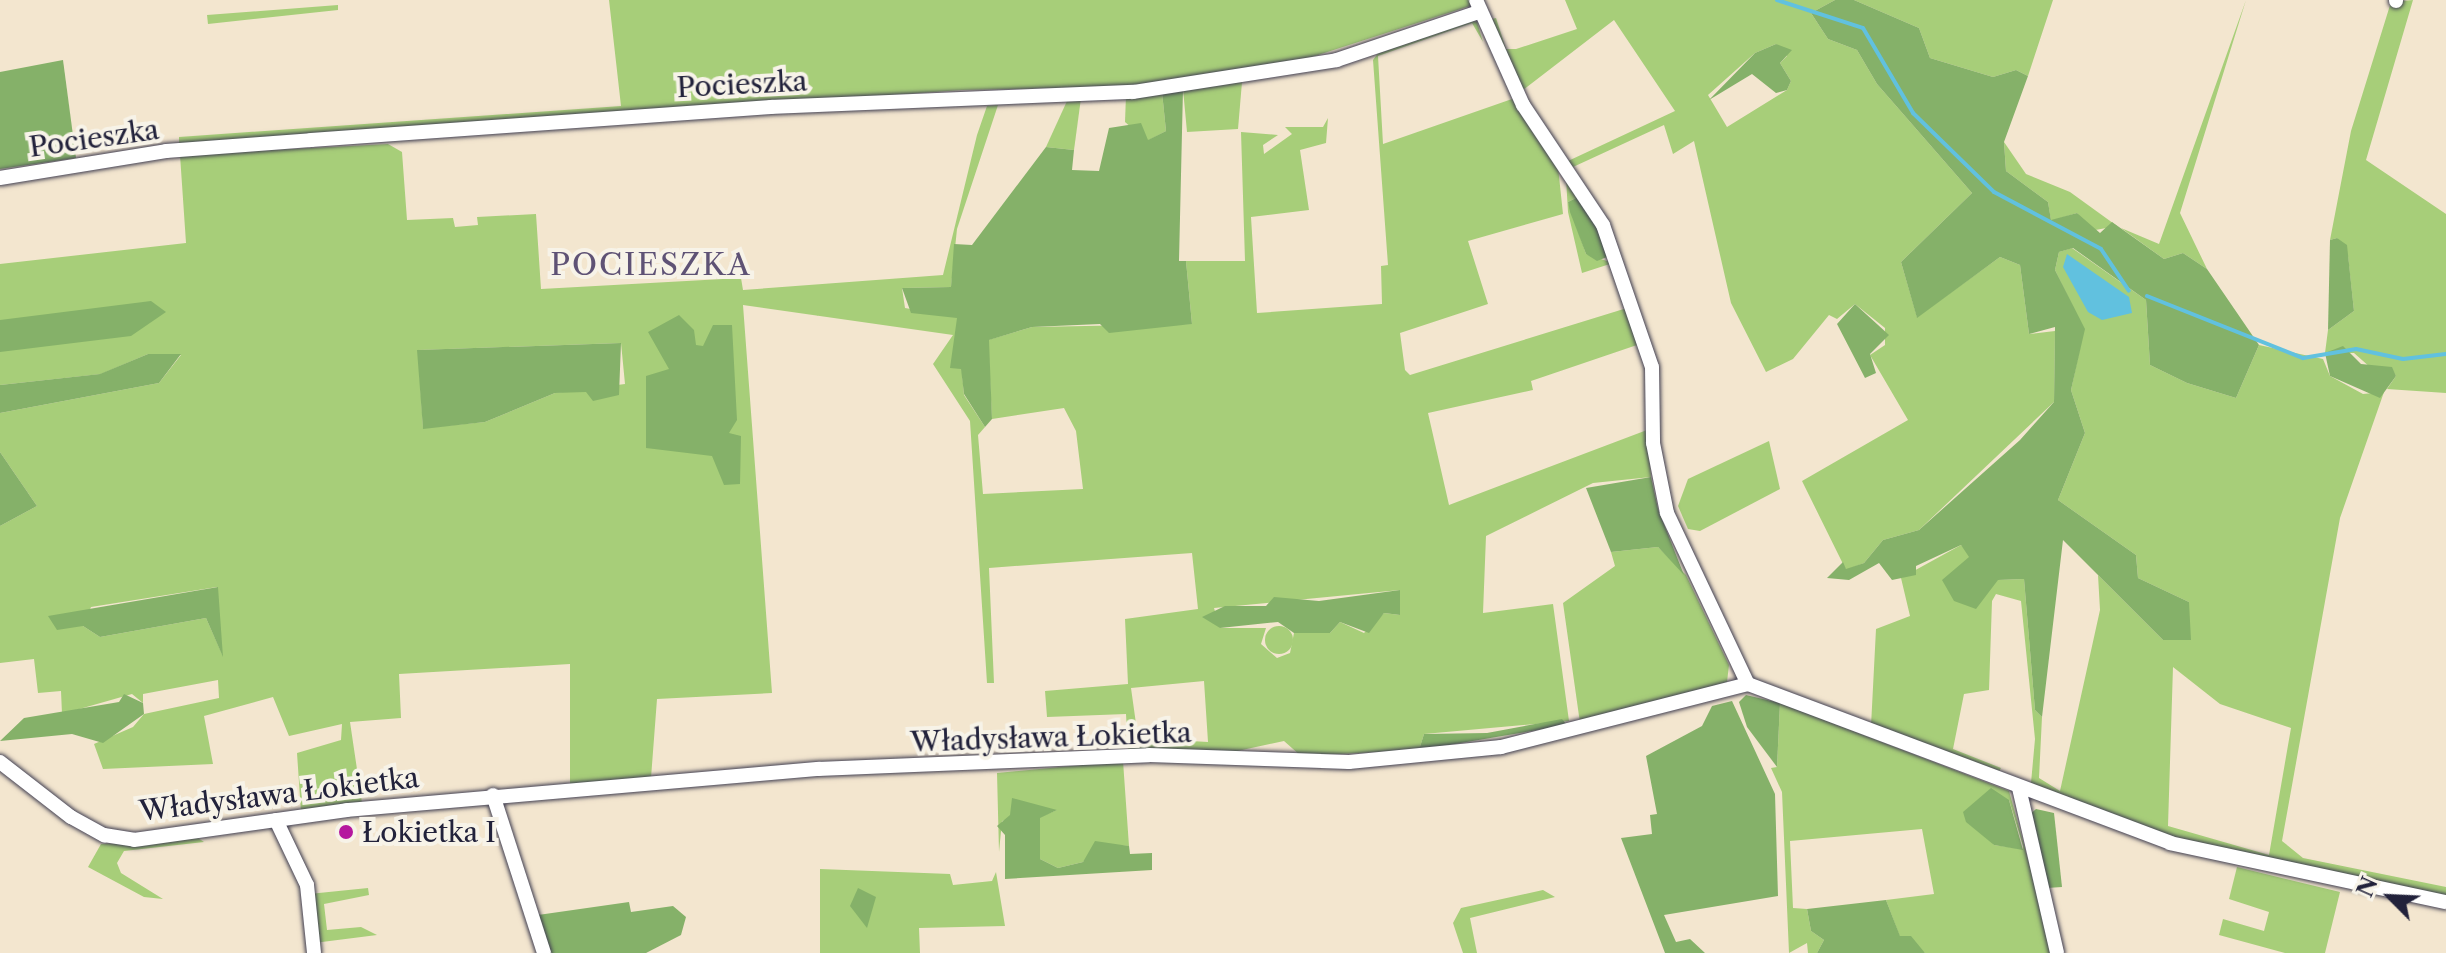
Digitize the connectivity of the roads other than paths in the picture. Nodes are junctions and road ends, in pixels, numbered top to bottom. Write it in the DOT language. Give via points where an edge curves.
graph roads {
  1 [pos="1478,6"];
  2 [pos="0,178"];
  3 [pos="1748,684"];
  4 [pos="0,762"];
  5 [pos="2019,788"];
  6 [pos="493,795"];
  7 [pos="276,820"];
  8 [pos="2446,902"];
  9 [pos="314,953"];
  10 [pos="544,953"];
  11 [pos="2057,953"];
  1 -- 2 [label="street, Pocieszka" via="1337,60 1133,92 326,138 166,151"];
  1 -- 3 [label="street" via="1523,105 1603,225 1652,367 1653,443 1667,513"];
  3 -- 5 [label="street"];
  3 -- 6 [label="street, Władysława Łokietka" via="1501,747 1349,762 1068,757"];
  4 -- 7 [label="street, Władysława Łokietka" via="104,835 134,840"];
  5 -- 8 [label="street" via="2170,843"];
  5 -- 11 [label="street"];
  6 -- 7 [label="street, Władysława Łokietka"];
  6 -- 10 [label="street"];
  7 -- 9 [label="street" via="307,885"];
}
